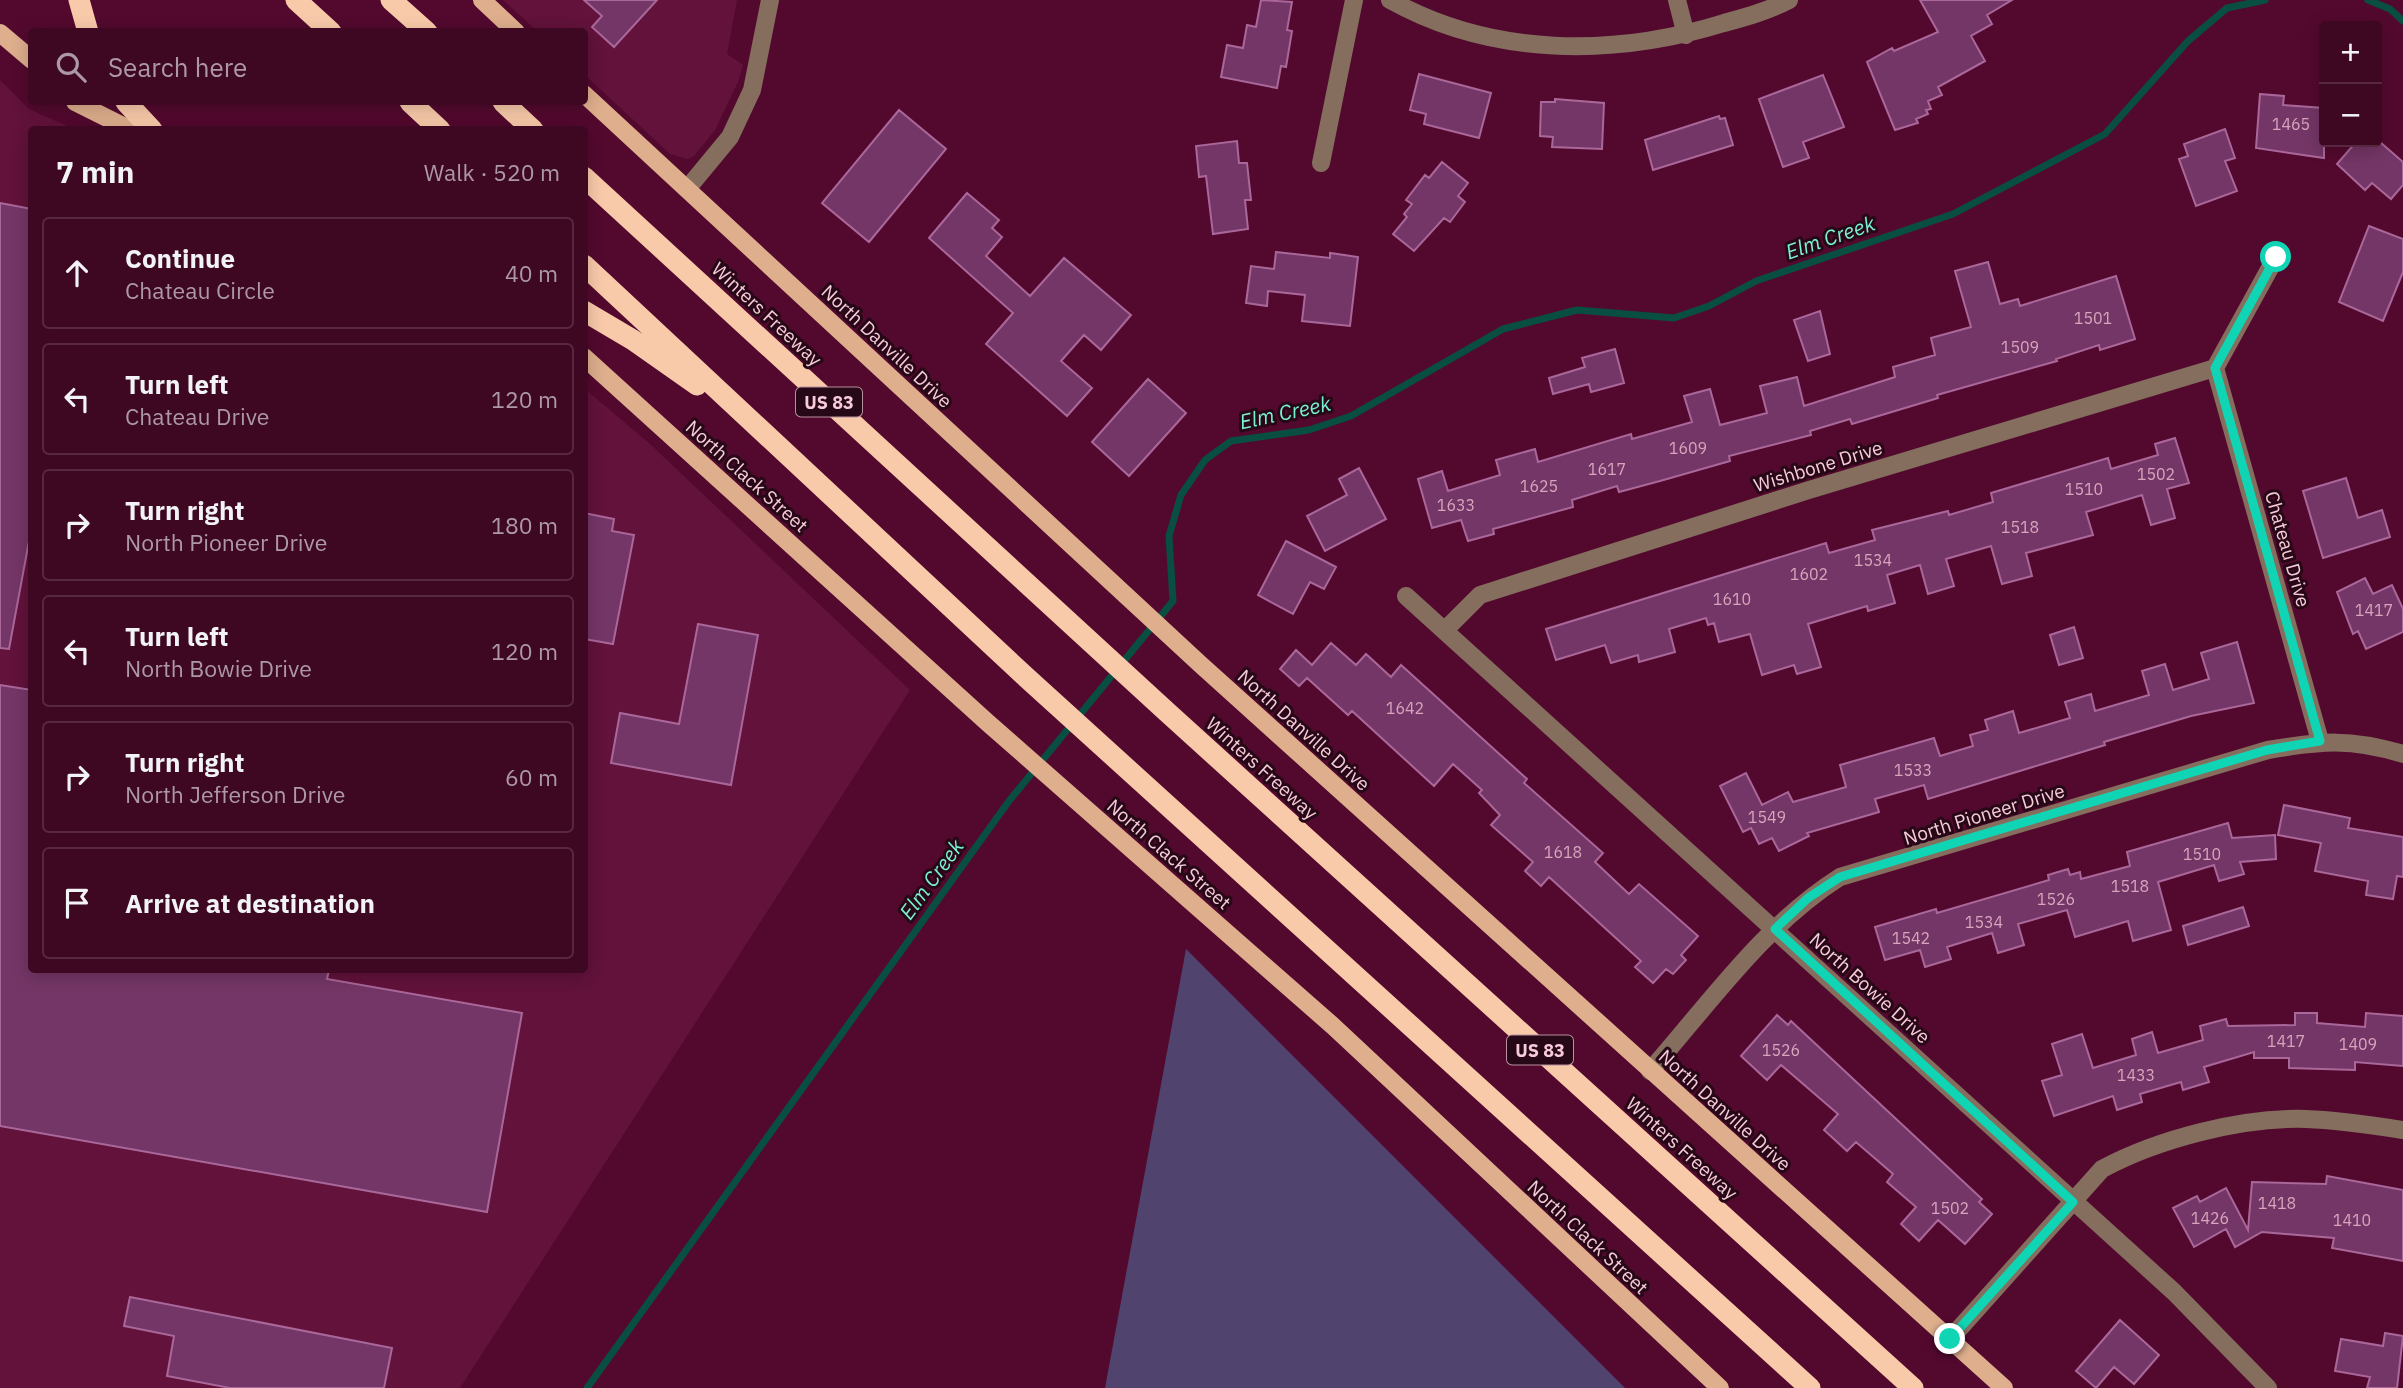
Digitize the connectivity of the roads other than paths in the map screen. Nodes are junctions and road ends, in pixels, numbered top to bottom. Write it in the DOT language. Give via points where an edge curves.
graph roads {
  1 [pos="79,0"];
  2 [pos="296,0"];
  3 [pos="391,0"];
  4 [pos="482,0"];
  5 [pos="770,0"];
  6 [pos="1354,0"];
  7 [pos="1390,0"];
  8 [pos="1677,0"];
  9 [pos="1789,0"];
  10 [pos="88,28"];
  11 [pos="327,28"];
  12 [pos="422,28"];
  13 [pos="512,28"];
  14 [pos="0,33"];
  15 [pos="1686,35"];
  16 [pos="28,57"];
  17 [pos="588,98"];
  18 [pos="81,105"];
  19 [pos="128,105"];
  20 [pos="413,105"];
  21 [pos="506,105"];
  22 [pos="123,126"];
  23 [pos="148,126"];
  24 [pos="436,126"];
  25 [pos="529,126"];
  26 [pos="1321,163"];
  27 [pos="588,181"];
  28 [pos="687,189"];
  29 [pos="2276,257"];
  30 [pos="588,269"];
  31 [pos="588,313"];
  32 [pos="588,361"];
  33 [pos="2215,368"];
  34 [pos="762,431"];
  35 [pos="1406,596"];
  36 [pos="1447,629"];
  37 [pos="2320,741"];
  38 [pos="2403,754"];
  39 [pos="1775,929"];
  40 [pos="1650,1071"];
  41 [pos="2403,1130"];
  42 [pos="2073,1202"];
  43 [pos="1950,1339"];
  44 [pos="1720,1388"];
  45 [pos="1810,1388"];
  46 [pos="1913,1388"];
  47 [pos="2004,1388"];
  48 [pos="2268,1388"];
  1 -- 10 [label="highway"];
  2 -- 11 [label="highway"];
  3 -- 12 [label="highway"];
  4 -- 13 [label="main road"];
  5 -- 28 [label="street" via="752,90 730,137"];
  6 -- 26 [label="street"];
  7 -- 15 [label="street" via="1443,24 1508,42 1560,47 1615,45"];
  8 -- 15 [label="street"];
  9 -- 15 [label="street"];
  14 -- 16 [label="main road"];
  17 -- 28 [label="main road, North Danville Drive"];
  18 -- 22 [label="main road"];
  19 -- 23 [label="highway"];
  20 -- 24 [label="highway"];
  21 -- 25 [label="highway"];
  27 -- 46 [label="highway, Winters Freeway / US 83"];
  28 -- 40 [label="main road, North Danville Drive" via="1200,664"];
  29 -- 33 [label="street"];
  30 -- 34 [label="highway"];
  31 -- 34 [label="highway"];
  32 -- 44 [label="main road, North Clack Street" via="988,723 1333,1026"];
  33 -- 36 [label="street, Wishbone Drive" via="1480,594"];
  33 -- 37 [label="street, Chateau Drive"];
  34 -- 45 [label="highway" via="1122,765"];
  35 -- 36 [label="street, North Bowie Drive"];
  36 -- 39 [label="street, North Bowie Drive"];
  37 -- 38 [label="street, North Pioneer Drive" via="2365,743"];
  37 -- 39 [label="street, North Pioneer Drive" via="2267,750 1840,877 1808,898"];
  39 -- 40 [label="street, North Pioneer Drive"];
  39 -- 42 [label="street, North Bowie Drive"];
  40 -- 43 [label="main road, North Danville Drive"];
  41 -- 42 [label="street" via="2303,1119 2237,1125 2130,1154 2102,1169"];
  42 -- 43 [label="street"];
  42 -- 48 [label="street, North Bowie Drive" via="2174,1292"];
  43 -- 47 [label="main road, North Danville Drive"];
}
